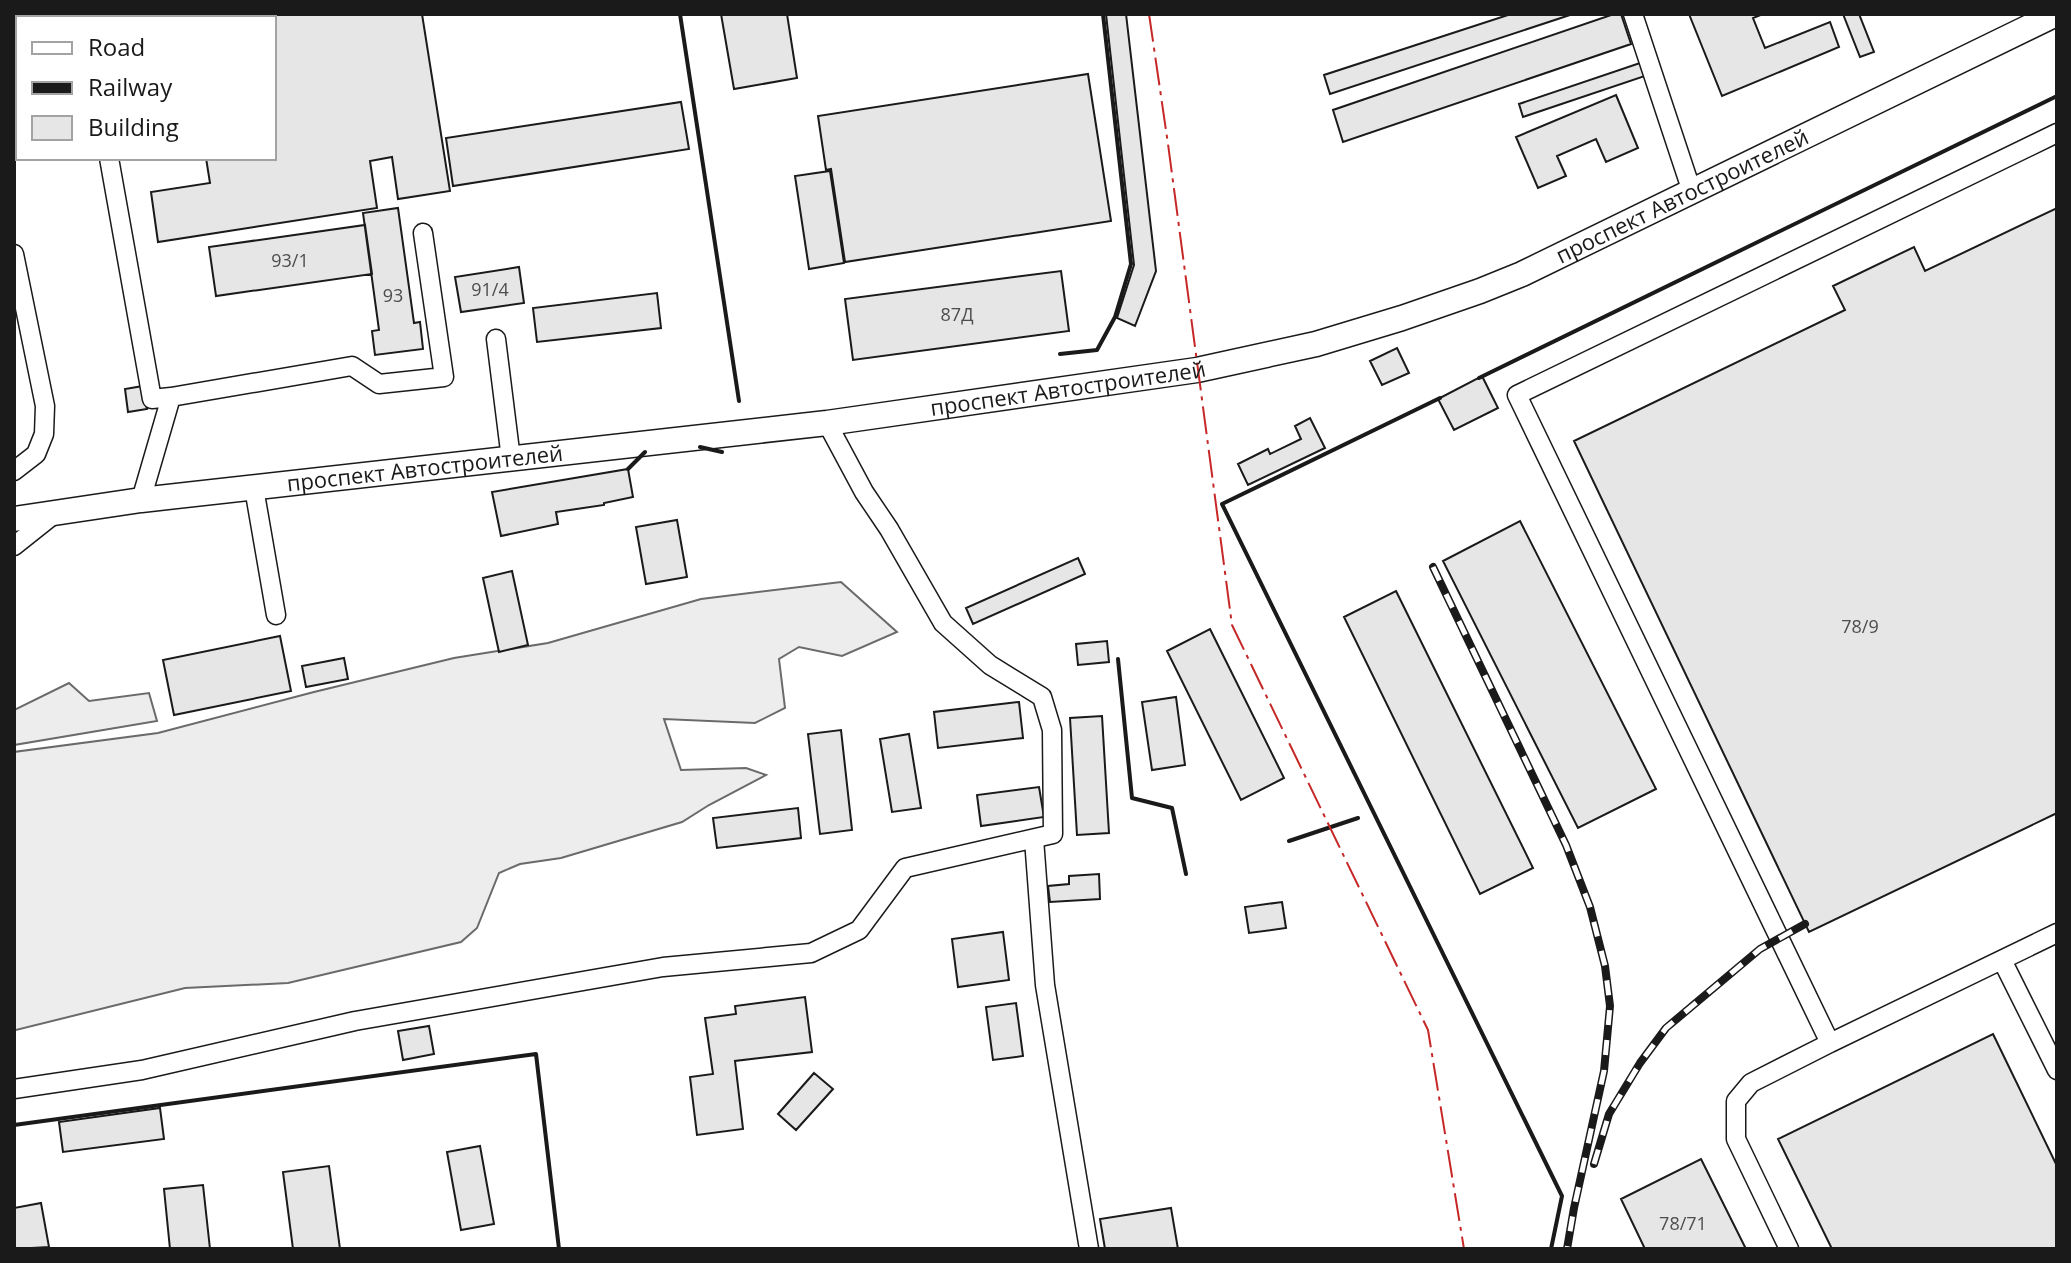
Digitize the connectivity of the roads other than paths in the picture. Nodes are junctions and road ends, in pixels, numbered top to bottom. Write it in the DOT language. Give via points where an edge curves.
graph roads {
  1 [pos="1633,14"];
  2 [pos="2056,14"];
  3 [pos="2057,133"];
  4 [pos="109,160"];
  5 [pos="1692,192"];
  6 [pos="423,233"];
  7 [pos="14,254"];
  8 [pos="496,339"];
  9 [pos="171,397"];
  10 [pos="827,423"];
  11 [pos="511,459"];
  12 [pos="14,471"];
  13 [pos="254,488"];
  14 [pos="141,500"];
  15 [pos="53,515"];
  16 [pos="14,519"];
  17 [pos="14,546"];
  18 [pos="276,615"];
  19 [pos="1034,839"];
  20 [pos="2057,933"];
  21 [pos="2002,960"];
  22 [pos="1830,1043"];
  23 [pos="2057,1070"];
  24 [pos="14,1089"];
  25 [pos="1089,1249"];
  26 [pos="1789,1249"];
  1 -- 5 [label="lane"];
  2 -- 5 [label="main road, проспект Автостроителей"];
  3 -- 22 [label="lane" via="1517,395"];
  4 -- 9 [label="lane" via="152,399"];
  5 -- 10 [label="main road, проспект Автостроителей" via="1480,291 1316,344 1197,370"];
  6 -- 9 [label="lane" via="444,377 379,384 352,366"];
  7 -- 12 [label="lane" via="45,406 44,434 36,454"];
  8 -- 11 [label="lane"];
  9 -- 14 [label="lane"];
  10 -- 11 [label="main road, проспект Автостроителей"];
  10 -- 19 [label="lane" via="943,623 990,665 1042,697 1052,730 1053,834"];
  11 -- 13 [label="main road, проспект Автостроителей"];
  13 -- 14 [label="main road, проспект Автостроителей"];
  13 -- 18 [label="lane"];
  14 -- 15 [label="main road, проспект Автостроителей"];
  15 -- 16 [label="main road, проспект Автостроителей"];
  15 -- 17 [label="lane"];
  19 -- 24 [label="lane" via="905,868 859,930 811,953 648,970 355,1021 142,1070"];
  19 -- 25 [label="lane" via="1045,985"];
  20 -- 21 [label="lane"];
  21 -- 22 [label="lane"];
  21 -- 23 [label="lane"];
  22 -- 26 [label="lane" via="1751,1083 1736,1101 1736,1139"];
}
